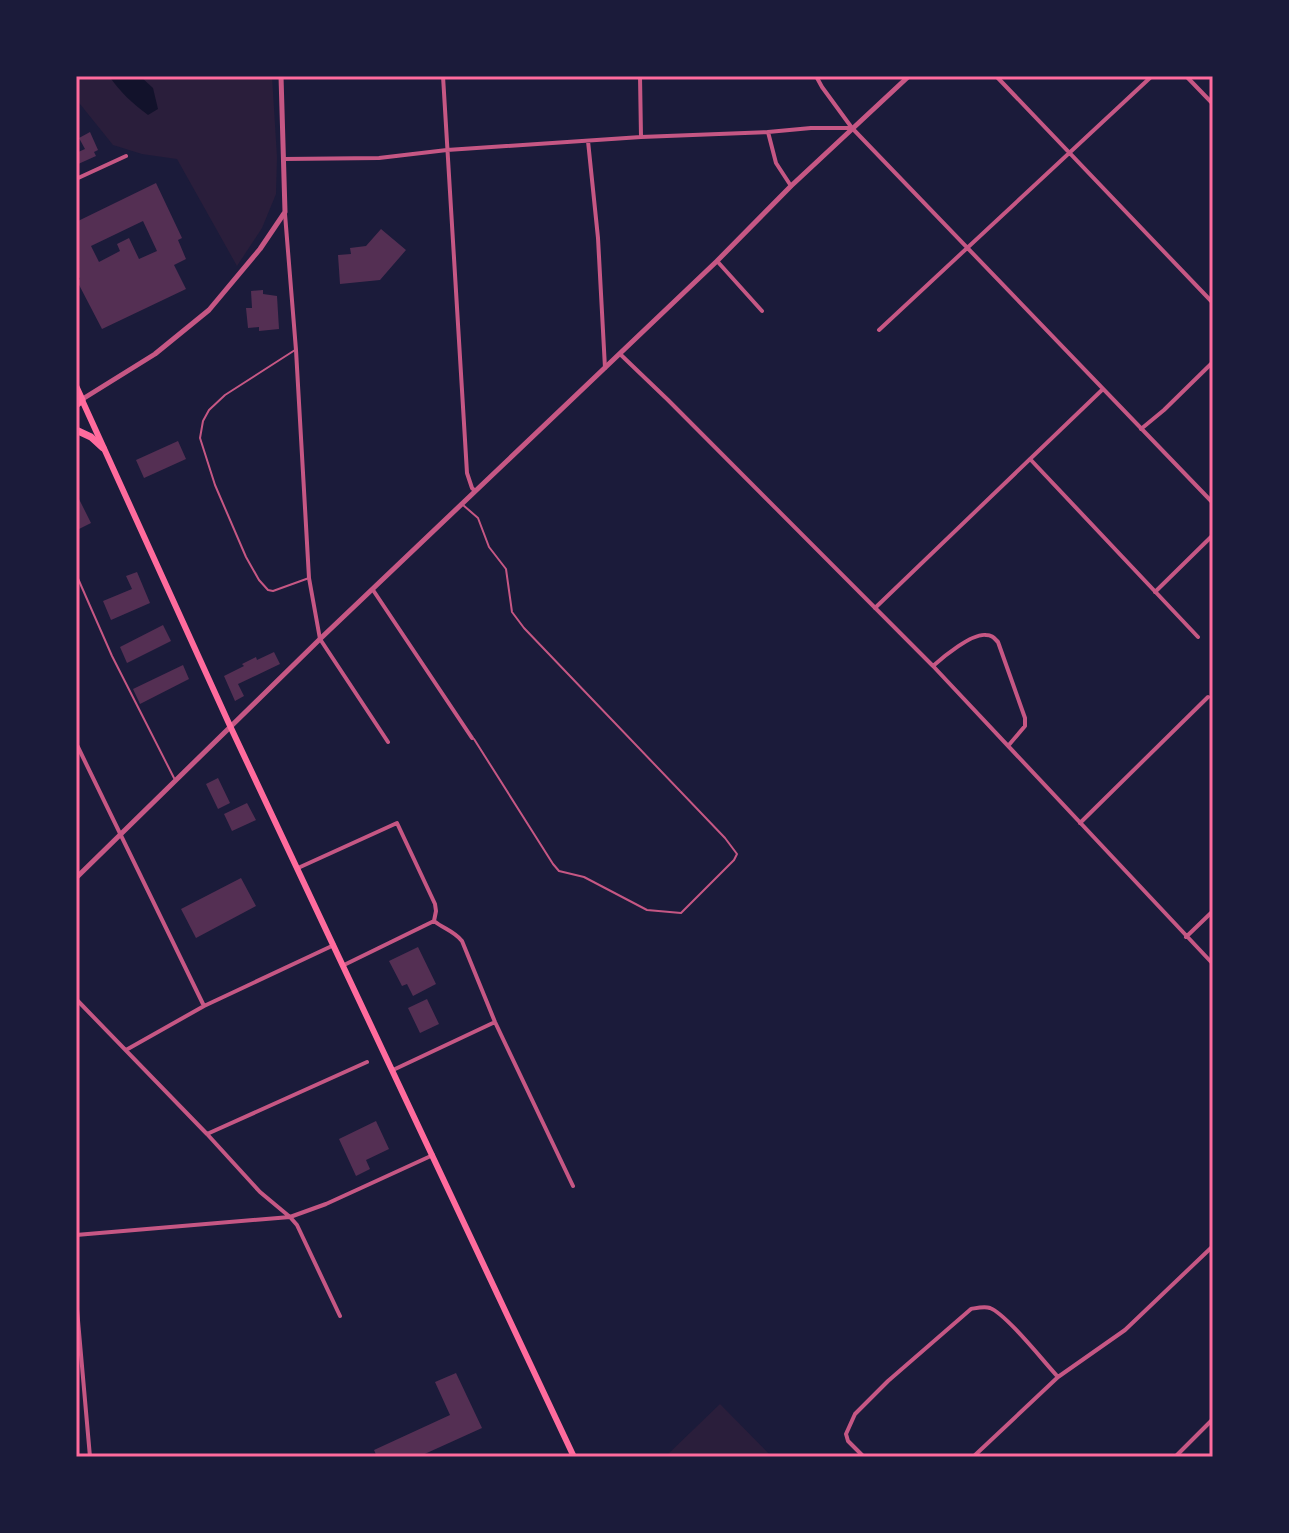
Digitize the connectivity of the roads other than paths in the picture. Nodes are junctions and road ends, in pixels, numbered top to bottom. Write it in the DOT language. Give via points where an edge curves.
graph roads {
  1 [pos="281,76"];
  2 [pos="443,76"];
  3 [pos="640,76"];
  4 [pos="816,76"];
  5 [pos="909,76"];
  6 [pos="996,76"];
  7 [pos="1152,76"];
  8 [pos="1186,76"];
  9 [pos="1213,104"];
  10 [pos="852,128"];
  11 [pos="768,132"];
  12 [pos="641,137"];
  13 [pos="588,141"];
  14 [pos="447,150"];
  15 [pos="1071,153"];
  16 [pos="126,156"];
  17 [pos="284,159"];
  18 [pos="76,179"];
  19 [pos="791,186"];
  20 [pos="285,212"];
  21 [pos="968,248"];
  22 [pos="717,261"];
  23 [pos="1213,303"];
  24 [pos="762,311"];
  25 [pos="879,330"];
  26 [pos="296,350"];
  27 [pos="620,354"];
  28 [pos="1213,362"];
  29 [pos="605,368"];
  30 [pos="76,387"];
  31 [pos="1103,389"];
  32 [pos="78,402"];
  33 [pos="1141,429"];
  34 [pos="76,430"];
  35 [pos="103,448"];
  36 [pos="1030,459"];
  37 [pos="475,491"];
  38 [pos="1213,503"];
  39 [pos="462,505"];
  40 [pos="1213,535"];
  41 [pos="76,574"];
  42 [pos="309,578"];
  43 [pos="373,590"];
  44 [pos="1155,592"];
  45 [pos="875,608"];
  46 [pos="1198,637"];
  47 [pos="320,639"];
  48 [pos="933,666"];
  49 [pos="1208,697"];
  50 [pos="231,728"];
  51 [pos="472,738"];
  52 [pos="388,742"];
  53 [pos="76,743"];
  54 [pos="1008,746"];
  55 [pos="175,781"];
  56 [pos="1080,823"];
  57 [pos="120,834"];
  58 [pos="298,868"];
  59 [pos="76,878"];
  60 [pos="1213,911"];
  61 [pos="434,921"];
  62 [pos="1186,937"];
  63 [pos="334,945"];
  64 [pos="1213,964"];
  65 [pos="344,965"];
  66 [pos="76,999"];
  67 [pos="204,1006"];
  68 [pos="495,1022"];
  69 [pos="126,1050"];
  70 [pos="367,1062"];
  71 [pos="393,1070"];
  72 [pos="207,1134"];
  73 [pos="433,1155"];
  74 [pos="573,1186"];
  75 [pos="290,1217"];
  76 [pos="76,1235"];
  77 [pos="1213,1246"];
  78 [pos="76,1298"];
  79 [pos="340,1316"];
  80 [pos="1058,1377"];
  81 [pos="1213,1419"];
  82 [pos="90,1457"];
  83 [pos="574,1457"];
  84 [pos="864,1457"];
  85 [pos="973,1457"];
  86 [pos="1175,1457"];
  1 -- 17 [label="street"];
  2 -- 14 [label="street"];
  3 -- 12 [label="street"];
  4 -- 10 [label="street"];
  5 -- 10 [label="street"];
  6 -- 15 [label="street"];
  7 -- 15 [label="street"];
  8 -- 9 [label="street"];
  10 -- 11 [label="street"];
  10 -- 19 [label="street"];
  10 -- 21 [label="street"];
  11 -- 12 [label="street"];
  11 -- 19 [label="street" via="776,163"];
  12 -- 13 [label="street"];
  13 -- 14 [label="street"];
  13 -- 29 [label="street"];
  14 -- 17 [label="street" via="394,157"];
  14 -- 37 [label="street" via="467,473"];
  15 -- 21 [label="street"];
  15 -- 23 [label="street"];
  16 -- 18 [label="street"];
  17 -- 20 [label="street"];
  19 -- 22 [label="street"];
  20 -- 26 [label="street"];
  20 -- 32 [label="street" via="209,310 155,354"];
  21 -- 25 [label="street"];
  21 -- 31 [label="street"];
  22 -- 24 [label="street"];
  22 -- 27 [label="street"];
  26 -- 42 [label="street"];
  26 -- 42 [label="lane" via="225,395 209,410 200,438 215,485 259,580 273,591"];
  27 -- 29 [label="street"];
  27 -- 45 [label="street"];
  28 -- 33 [label="street"];
  29 -- 37 [label="street"];
  30 -- 32 [label="highway"];
  31 -- 33 [label="street"];
  31 -- 36 [label="street"];
  32 -- 35 [label="main road"];
  33 -- 38 [label="street"];
  34 -- 35 [label="highway"];
  35 -- 50 [label="main road"];
  36 -- 44 [label="street"];
  36 -- 45 [label="street"];
  37 -- 39 [label="street"];
  39 -- 43 [label="street"];
  39 -- 51 [label="lane" via="478,518 489,547 506,569 512,612 524,628 737,854 681,913 647,910 584,877 559,871"];
  40 -- 44 [label="street"];
  41 -- 55 [label="lane"];
  42 -- 47 [label="street"];
  43 -- 47 [label="street"];
  43 -- 51 [label="street"];
  44 -- 46 [label="street"];
  45 -- 48 [label="street"];
  47 -- 50 [label="street"];
  47 -- 52 [label="street"];
  48 -- 54 [label="street"];
  48 -- 54 [label="street" via="974,637 984,634 998,642 1025,718 1021,733"];
  49 -- 56 [label="street"];
  50 -- 55 [label="street"];
  50 -- 58 [label="main road"];
  53 -- 57 [label="street"];
  54 -- 56 [label="street"];
  55 -- 57 [label="street"];
  56 -- 62 [label="street"];
  57 -- 59 [label="street"];
  57 -- 67 [label="street"];
  58 -- 61 [label="street" via="397,823 435,904"];
  58 -- 63 [label="main road"];
  60 -- 62 [label="street"];
  61 -- 65 [label="street"];
  61 -- 68 [label="street" via="462,941"];
  62 -- 64 [label="street"];
  63 -- 65 [label="main road"];
  63 -- 67 [label="street"];
  65 -- 71 [label="main road"];
  66 -- 69 [label="street"];
  67 -- 69 [label="street"];
  68 -- 71 [label="street"];
  68 -- 74 [label="street"];
  69 -- 72 [label="street"];
  70 -- 72 [label="street"];
  71 -- 73 [label="main road"];
  72 -- 75 [label="street"];
  73 -- 75 [label="street"];
  73 -- 83 [label="main road"];
  75 -- 76 [label="street"];
  75 -- 79 [label="street"];
  77 -- 80 [label="street" via="1125,1330"];
  78 -- 82 [label="street"];
  80 -- 84 [label="street" via="995,1311 971,1309 855,1414 846,1434"];
  80 -- 85 [label="street"];
  81 -- 86 [label="street"];
}
